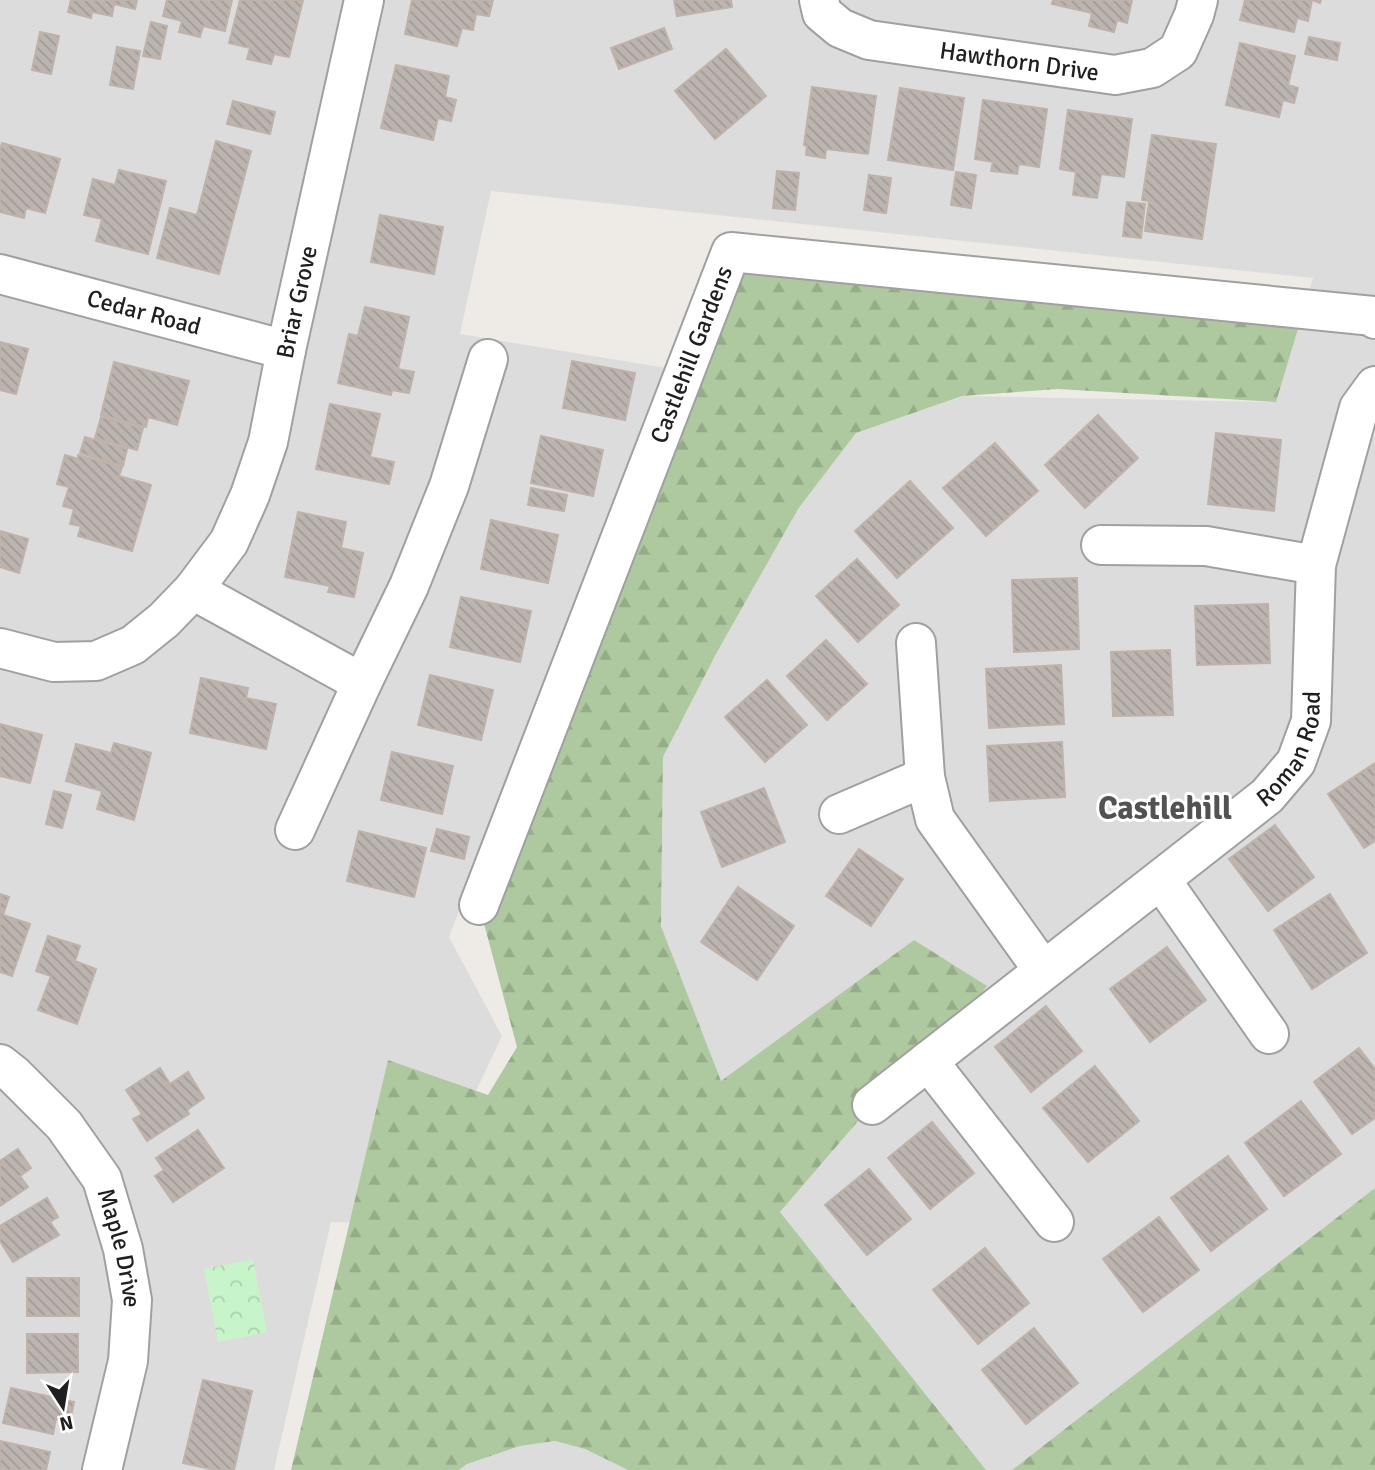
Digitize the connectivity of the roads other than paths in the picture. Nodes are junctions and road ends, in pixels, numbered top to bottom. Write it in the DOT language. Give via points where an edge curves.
graph roads {
  1 [pos="364,0"];
  2 [pos="819,0"];
  3 [pos="1198,0"];
  4 [pos="0,274"];
  5 [pos="1375,319"];
  6 [pos="286,350"];
  7 [pos="488,359"];
  8 [pos="1375,386"];
  9 [pos="1101,545"];
  10 [pos="1316,565"];
  11 [pos="193,590"];
  12 [pos="916,643"];
  13 [pos="0,648"];
  14 [pos="362,683"];
  15 [pos="925,777"];
  16 [pos="839,814"];
  17 [pos="295,830"];
  18 [pos="1161,880"];
  19 [pos="480,905"];
  20 [pos="1043,970"];
  21 [pos="1269,1034"];
  22 [pos="928,1061"];
  23 [pos="0,1064"];
  24 [pos="872,1105"];
  25 [pos="1054,1222"];
  26 [pos="102,1470"];
  1 -- 6 [label="street, Briar Grove"];
  2 -- 3 [label="street, Hawthorn Drive" via="822,13 840,28 869,40 1115,75 1152,68 1178,51"];
  4 -- 6 [label="street, Cedar Road"];
  5 -- 19 [label="street, Castlehill Gardens" via="731,252"];
  6 -- 11 [label="street, Briar Grove" via="268,442 250,495 229,542"];
  7 -- 14 [label="street" via="449,486 410,586"];
  8 -- 10 [label="street, Roman Road" via="1359,408"];
  9 -- 10 [label="street" via="1206,545"];
  10 -- 18 [label="street, Roman Road" via="1311,721 1296,762 1267,796"];
  11 -- 13 [label="street, Briar Grove" via="133,645 96,661 54,663"];
  11 -- 14 [label="street"];
  12 -- 15 [label="street"];
  14 -- 17 [label="street"];
  15 -- 16 [label="street"];
  15 -- 20 [label="street" via="935,819"];
  18 -- 20 [label="street, Roman Road"];
  18 -- 21 [label="street"];
  20 -- 22 [label="street, Roman Road"];
  22 -- 24 [label="street, Roman Road"];
  22 -- 25 [label="street"];
  23 -- 26 [label="street, Maple Drive" via="64,1125 102,1179 123,1249 132,1300 128,1362"];
}
